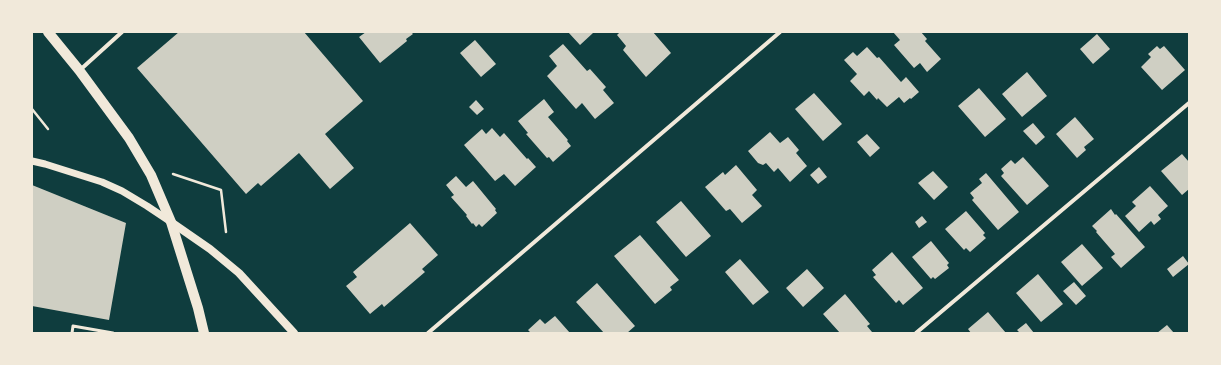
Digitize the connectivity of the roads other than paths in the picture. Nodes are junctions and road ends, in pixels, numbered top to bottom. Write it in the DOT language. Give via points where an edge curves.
graph roads {
  1 [pos="48,32"];
  2 [pos="122,32"];
  3 [pos="780,32"];
  4 [pos="79,70"];
  5 [pos="1189,103"];
  6 [pos="32,160"];
  7 [pos="171,222"];
  8 [pos="72,333"];
  9 [pos="113,333"];
  10 [pos="204,333"];
  11 [pos="294,333"];
  12 [pos="428,333"];
  13 [pos="916,333"];
  1 -- 4 [label="main road"];
  2 -- 4 [label="street"];
  3 -- 12 [label="street"];
  4 -- 7 [label="main road" via="129,138 151,175"];
  5 -- 13 [label="street"];
  6 -- 7 [label="street" via="102,182"];
  7 -- 10 [label="main road"];
  7 -- 11 [label="main road" via="210,249 239,274"];
  8 -- 9 [label="lane" via="73,326"];
}
